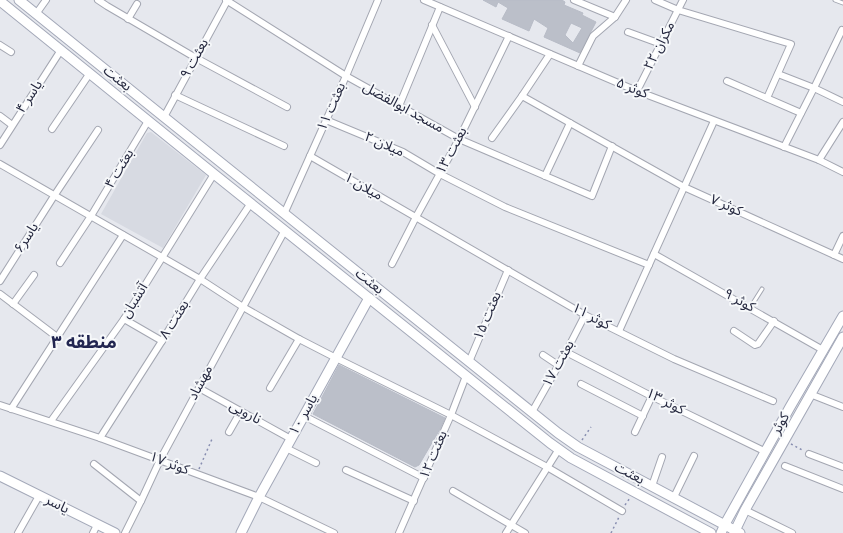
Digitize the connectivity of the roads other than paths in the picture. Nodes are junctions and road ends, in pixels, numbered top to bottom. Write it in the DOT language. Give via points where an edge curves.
graph roads {
  1 [pos="19,0"];
  2 [pos="46,0"];
  3 [pos="98,0"];
  4 [pos="226,0"];
  5 [pos="378,0"];
  6 [pos="424,0"];
  7 [pos="574,0"];
  8 [pos="626,0"];
  9 [pos="655,0"];
  10 [pos="683,0"];
  11 [pos="835,0"];
  12 [pos="0,1"];
  13 [pos="843,3"];
  14 [pos="137,4"];
  15 [pos="440,7"];
  16 [pos="678,10"];
  17 [pos="36,14"];
  18 [pos="615,17"];
  19 [pos="128,19"];
  20 [pos="432,25"];
  21 [pos="842,30"];
  22 [pos="628,32"];
  23 [pos="509,36"];
  24 [pos="661,44"];
  25 [pos="0,45"];
  26 [pos="61,50"];
  27 [pos="82,51"];
  28 [pos="11,52"];
  29 [pos="550,54"];
  30 [pos="196,58"];
  31 [pos="75,61"];
  32 [pos="578,66"];
  33 [pos="90,73"];
  34 [pos="778,74"];
  35 [pos="346,76"];
  36 [pos="727,81"];
  37 [pos="814,88"];
  38 [pos="637,91"];
  39 [pos="176,95"];
  40 [pos="522,96"];
  41 [pos="768,98"];
  42 [pos="843,102"];
  43 [pos="399,106"];
  44 [pos="475,106"];
  45 [pos="286,107"];
  46 [pos="801,113"];
  47 [pos="0,116"];
  48 [pos="164,117"];
  49 [pos="326,120"];
  50 [pos="148,121"];
  51 [pos="714,121"];
  52 [pos="843,122"];
  53 [pos="570,123"];
  54 [pos="12,125"];
  55 [pos="52,129"];
  56 [pos="98,130"];
  57 [pos="492,138"];
  58 [pos="459,139"];
  59 [pos="0,145"];
  60 [pos="284,146"];
  61 [pos="612,146"];
  62 [pos="784,147"];
  63 [pos="310,156"];
  64 [pos="820,160"];
  65 [pos="0,164"];
  66 [pos="843,172"];
  67 [pos="214,174"];
  68 [pos="440,174"];
  69 [pos="545,176"];
  70 [pos="684,187"];
  71 [pos="54,196"];
  72 [pos="251,203"];
  73 [pos="284,214"];
  74 [pos="91,216"];
  75 [pos="416,217"];
  76 [pos="285,230"];
  77 [pos="123,235"];
  78 [pos="843,236"];
  79 [pos="654,254"];
  80 [pos="834,255"];
  81 [pos="161,258"];
  82 [pos="843,259"];
  83 [pos="60,264"];
  84 [pos="392,264"];
  85 [pos="649,264"];
  86 [pos="508,270"];
  87 [pos="34,275"];
  88 [pos="200,279"];
  89 [pos="0,281"];
  90 [pos="762,290"];
  91 [pos="0,294"];
  92 [pos="369,298"];
  93 [pos="13,304"];
  94 [pos="243,307"];
  95 [pos="750,308"];
  96 [pos="585,315"];
  97 [pos="843,316"];
  98 [pos="124,319"];
  99 [pos="774,321"];
  100 [pos="619,331"];
  101 [pos="734,331"];
  102 [pos="57,337"];
  103 [pos="843,337"];
  104 [pos="299,339"];
  105 [pos="162,341"];
  106 [pos="823,350"];
  107 [pos="566,352"];
  108 [pos="543,355"];
  109 [pos="336,358"];
  110 [pos="469,362"];
  111 [pos="558,366"];
  112 [pos="466,376"];
  113 [pos="495,383"];
  114 [pos="582,384"];
  115 [pos="199,388"];
  116 [pos="270,388"];
  117 [pos="487,393"];
  118 [pos="810,394"];
  119 [pos="652,396"];
  120 [pos="773,401"];
  121 [pos="0,405"];
  122 [pos="843,406"];
  123 [pos="11,409"];
  124 [pos="241,411"];
  125 [pos="532,412"];
  126 [pos="451,415"];
  127 [pos="304,416"];
  128 [pos="643,416"];
  129 [pos="50,421"];
  130 [pos="229,432"];
  131 [pos="635,432"];
  132 [pos="100,438"];
  133 [pos="291,439"];
  134 [pos="286,448"];
  135 [pos="558,449"];
  136 [pos="766,452"];
  137 [pos="809,454"];
  138 [pos="694,456"];
  139 [pos="662,457"];
  140 [pos="160,460"];
  141 [pos="316,463"];
  142 [pos="94,464"];
  143 [pos="785,466"];
  144 [pos="547,467"];
  145 [pos="843,467"];
  146 [pos="346,470"];
  147 [pos="0,476"];
  148 [pos="424,478"];
  149 [pos="652,486"];
  150 [pos="843,489"];
  151 [pos="453,491"];
  152 [pos="39,496"];
  153 [pos="259,497"];
  154 [pos="674,497"];
  155 [pos="141,501"];
  156 [pos="414,501"];
  157 [pos="745,510"];
  158 [pos="622,511"];
  159 [pos="512,524"];
  160 [pos="95,529"];
  161 [pos="723,529"];
  162 [pos="737,532"];
  163 [pos="18,533"];
  164 [pos="115,533"];
  165 [pos="125,533"];
  166 [pos="241,533"];
  167 [pos="334,533"];
  168 [pos="400,533"];
  169 [pos="506,533"];
  170 [pos="525,533"];
  171 [pos="711,533"];
  172 [pos="792,533"];
  1 -- 17 [label="main road, بعثت"];
  2 -- 17 [label="street"];
  3 -- 19 [label="street"];
  4 -- 30 [label="street, بعثت ۹"];
  4 -- 35 [label="street, مسجد ابوالفضل"];
  5 -- 35 [label="street, بعثت ۱۱"];
  6 -- 15 [label="street, کوثر ۵"];
  7 -- 18 [label="street"];
  8 -- 18 [label="street"];
  9 -- 16 [label="street"];
  10 -- 16 [label="street, مکران ۲۲"];
  11 -- 13 [label="lane"];
  12 -- 26 [label="main road, بعثت"];
  14 -- 19 [label="street"];
  15 -- 20 [label="street"];
  15 -- 23 [label="street, کوثر ۵"];
  16 -- 24 [label="street, مکران ۲۲"];
  16 -- 34 [label="street" via="792,44"];
  17 -- 27 [label="main road, بعثت"];
  18 -- 32 [label="street" via="593,36"];
  19 -- 30 [label="street"];
  20 -- 43 [label="street"];
  20 -- 44 [label="street"];
  21 -- 37 [label="street"];
  22 -- 24 [label="street"];
  23 -- 29 [label="street, کوثر ۵"];
  23 -- 44 [label="street, بعثت ۱۳"];
  24 -- 38 [label="street, مکران ۲۲"];
  25 -- 28 [label="street"];
  26 -- 31 [label="main road, بعثت"];
  26 -- 54 [label="street, یاسر ۴"];
  27 -- 31 [label="main road"];
  27 -- 48 [label="main road, بعثت"];
  29 -- 32 [label="street, کوثر ۵"];
  29 -- 40 [label="street"];
  30 -- 39 [label="street, بعثت ۹"];
  30 -- 45 [label="street"];
  31 -- 33 [label="main road, بعثت"];
  32 -- 38 [label="street, کوثر ۵"];
  33 -- 50 [label="main road, بعثت"];
  33 -- 55 [label="street"];
  34 -- 37 [label="street"];
  34 -- 41 [label="street"];
  35 -- 43 [label="street, مسجد ابوالفضل"];
  35 -- 49 [label="street, بعثت ۱۱"];
  36 -- 41 [label="street"];
  37 -- 42 [label="street"];
  37 -- 46 [label="street"];
  38 -- 51 [label="street, کوثر ۵"];
  39 -- 48 [label="street, بعثت ۹"];
  39 -- 60 [label="street"];
  40 -- 53 [label="street, کوثر ۷"];
  40 -- 57 [label="street"];
  41 -- 46 [label="street"];
  43 -- 58 [label="street, مسجد ابوالفضل"];
  44 -- 58 [label="street, بعثت ۱۳"];
  46 -- 62 [label="street"];
  47 -- 54 [label="street"];
  48 -- 73 [label="main road, بعثت"];
  49 -- 63 [label="street, بعثت ۱۱"];
  49 -- 68 [label="street, میلان ۲" via="403,152"];
  50 -- 67 [label="main road, بعثت"];
  50 -- 74 [label="street, بعثت ۴"];
  51 -- 62 [label="street, کوثر ۵"];
  51 -- 70 [label="street"];
  52 -- 64 [label="street"];
  53 -- 61 [label="street, کوثر ۷"];
  53 -- 69 [label="street"];
  54 -- 59 [label="street, یاسر ۴"];
  56 -- 71 [label="street, یاسر۶"];
  58 -- 68 [label="street, بعثت ۱۳"];
  58 -- 69 [label="street, مسجد ابوالفضل"];
  61 -- 69 [label="street, مسجد ابوالفضل" via="592,196"];
  61 -- 70 [label="street, کوثر ۷"];
  62 -- 64 [label="street, کوثر ۵"];
  63 -- 73 [label="street, بعثت ۱۱"];
  63 -- 75 [label="street, میلان ۱"];
  64 -- 66 [label="street, کوثر ۵"];
  65 -- 71 [label="street"];
  67 -- 72 [label="main road, بعثت"];
  67 -- 81 [label="street, آتشبان"];
  68 -- 75 [label="street, بعثت ۱۳"];
  68 -- 85 [label="street, میلان ۲" via="505,207"];
  70 -- 79 [label="street"];
  70 -- 80 [label="street, کوثر ۷"];
  71 -- 74 [label="street"];
  71 -- 89 [label="street, یاسر۶"];
  72 -- 76 [label="main road, بعثت"];
  72 -- 88 [label="street, بعثت ۸"];
  73 -- 110 [label="main road, بعثت"];
  74 -- 77 [label="street"];
  74 -- 83 [label="street, بعثت ۴"];
  75 -- 84 [label="street, بعثت ۱۳"];
  75 -- 86 [label="street, کوثر ۱۱"];
  76 -- 92 [label="main road, بعثت"];
  76 -- 94 [label="street, مهشاد"];
  77 -- 81 [label="street"];
  77 -- 102 [label="street"];
  78 -- 80 [label="street"];
  79 -- 85 [label="street"];
  79 -- 95 [label="street, کوثر ۹"];
  80 -- 82 [label="street, کوثر ۷"];
  81 -- 88 [label="street"];
  81 -- 98 [label="street, آتشبان"];
  85 -- 100 [label="street"];
  86 -- 96 [label="street, کوثر ۱۱"];
  86 -- 110 [label="street, بعثت ۱۵"];
  87 -- 93 [label="street"];
  88 -- 94 [label="street"];
  88 -- 105 [label="street, بعثت ۸"];
  90 -- 95 [label="lane"];
  91 -- 93 [label="street"];
  92 -- 109 [label="main road, یاسر ۱۰"];
  92 -- 112 [label="main road, بعثت"];
  93 -- 102 [label="street"];
  94 -- 104 [label="street"];
  94 -- 115 [label="street, مهشاد"];
  95 -- 99 [label="street, کوثر ۹"];
  96 -- 100 [label="street, کوثر ۱۱"];
  96 -- 107 [label="street, بعثت ۱۷"];
  97 -- 106 [label="main road, کوثر"];
  98 -- 105 [label="street"];
  98 -- 129 [label="street, آتشبان"];
  99 -- 101 [label="street" via="758,344 754,345"];
  99 -- 106 [label="street, کوثر ۹"];
  100 -- 120 [label="street, کوثر ۱۱" via="674,359"];
  102 -- 123 [label="street"];
  103 -- 118 [label="main road, کوثر"];
  104 -- 109 [label="street"];
  104 -- 116 [label="street"];
  105 -- 132 [label="street, بعثت ۸"];
  106 -- 136 [label="main road, کوثر"];
  107 -- 111 [label="street, بعثت ۱۷"];
  107 -- 119 [label="street, کوثر ۱۳"];
  108 -- 111 [label="street"];
  109 -- 126 [label="street"];
  109 -- 127 [label="main road, یاسر ۱۰"];
  110 -- 113 [label="main road, بعثت"];
  111 -- 125 [label="street, بعثت ۱۷"];
  112 -- 117 [label="main road, بعثت"];
  112 -- 126 [label="street, بعثت ۱۲"];
  113 -- 117 [label="main road"];
  113 -- 125 [label="main road, بعثت"];
  114 -- 128 [label="street"];
  115 -- 124 [label="street, نارویی"];
  115 -- 140 [label="street, مهشاد"];
  117 -- 135 [label="main road, بعثت"];
  118 -- 122 [label="street"];
  118 -- 157 [label="main road, کوثر"];
  119 -- 128 [label="street"];
  119 -- 136 [label="street, کوثر ۱۳"];
  121 -- 123 [label="street, کوثر ۱۷"];
  123 -- 129 [label="street, کوثر ۱۷"];
  124 -- 130 [label="street"];
  124 -- 133 [label="street, نارویی"];
  125 -- 149 [label="main road, بعثت" via="578,447"];
  126 -- 144 [label="street"];
  126 -- 148 [label="street, بعثت ۱۲"];
  127 -- 133 [label="main road, یاسر ۱۰"];
  127 -- 148 [label="street"];
  128 -- 131 [label="street"];
  129 -- 132 [label="street, کوثر ۱۷"];
  132 -- 140 [label="street, کوثر ۱۷"];
  133 -- 134 [label="main road, یاسر ۱۰"];
  134 -- 141 [label="street"];
  134 -- 153 [label="main road, یاسر ۱۰"];
  135 -- 144 [label="street"];
  135 -- 171 [label="main road, بعثت"];
  136 -- 161 [label="main road, کوثر"];
  137 -- 145 [label="street"];
  138 -- 154 [label="street"];
  139 -- 149 [label="street"];
  140 -- 153 [label="street, کوثر ۱۷"];
  140 -- 155 [label="street, مهشاد"];
  142 -- 155 [label="street"];
  143 -- 150 [label="street"];
  144 -- 158 [label="street"];
  144 -- 159 [label="street"];
  146 -- 156 [label="street"];
  147 -- 152 [label="main road, یاسر"];
  148 -- 156 [label="street, بعثت ۱۲"];
  149 -- 154 [label="main road, بعثت"];
  151 -- 159 [label="street"];
  152 -- 160 [label="main road, یاسر"];
  152 -- 163 [label="street"];
  153 -- 166 [label="main road, یاسر ۱۰"];
  153 -- 167 [label="street, کوثر ۱۷"];
  154 -- 161 [label="main road, بعثت"];
  155 -- 165 [label="street, مهشاد"];
  156 -- 168 [label="street, بعثت ۱۲"];
  157 -- 162 [label="main road, کوثر"];
  157 -- 172 [label="street"];
  159 -- 169 [label="street"];
  159 -- 170 [label="street"];
  160 -- 164 [label="main road, یاسر"];
  161 -- 162 [label="main road, بعثت"];
}
